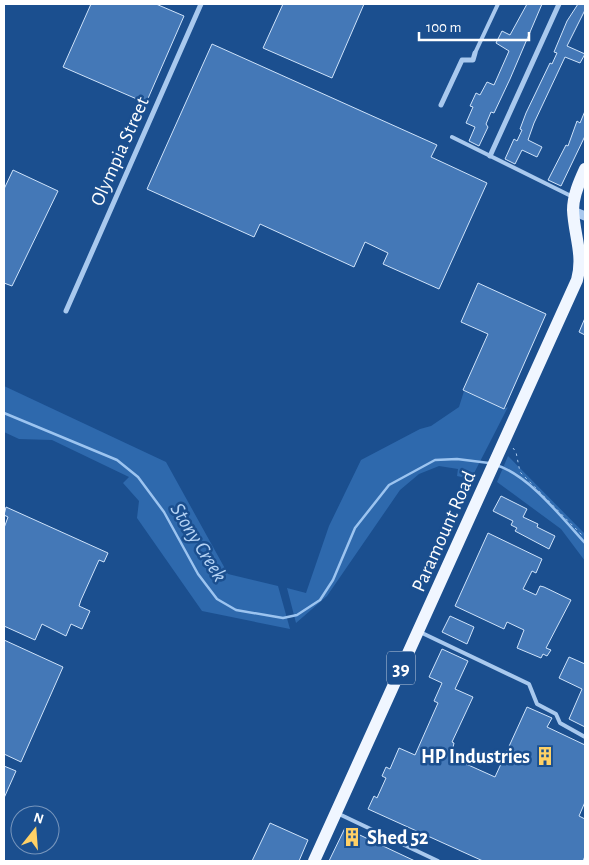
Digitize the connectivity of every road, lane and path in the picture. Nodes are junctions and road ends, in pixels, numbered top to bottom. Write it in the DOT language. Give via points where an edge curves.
graph roads {
  1 [pos="200,4"];
  2 [pos="498,4"];
  3 [pos="559,4"];
  4 [pos="476,53"];
  5 [pos="440,105"];
  6 [pos="452,137"];
  7 [pos="490,156"];
  8 [pos="585,169"];
  9 [pos="574,198"];
  10 [pos="579,213"];
  11 [pos="585,262"];
  12 [pos="577,280"];
  13 [pos="66,311"];
  14 [pos="514,449"];
  15 [pos="585,538"];
  16 [pos="418,631"];
  17 [pos="585,736"];
  18 [pos="336,812"];
  19 [pos="314,861"];
  20 [pos="438,861"];
  1 -- 13 [label="street, Olympia Street"];
  2 -- 4 [label="lane"];
  3 -- 7 [label="street"];
  4 -- 5 [label="street" via="473,60 462,60"];
  6 -- 7 [label="lane"];
  7 -- 9 [label="lane"];
  8 -- 9 [label="main road, 39"];
  9 -- 10 [label="main road, 39"];
  10 -- 12 [label="main road, Paramount Road / 39"];
  11 -- 12 [label="street"];
  12 -- 16 [label="main road, Paramount Road / 39"];
  14 -- 15 [label="path" via="520,472"];
  16 -- 17 [label="lane" via="529,684 537,704 556,714 560,723"];
  16 -- 18 [label="main road, Paramount Road / 39"];
  18 -- 19 [label="main road, Paramount Road / 39"];
  18 -- 20 [label="lane"];
}
